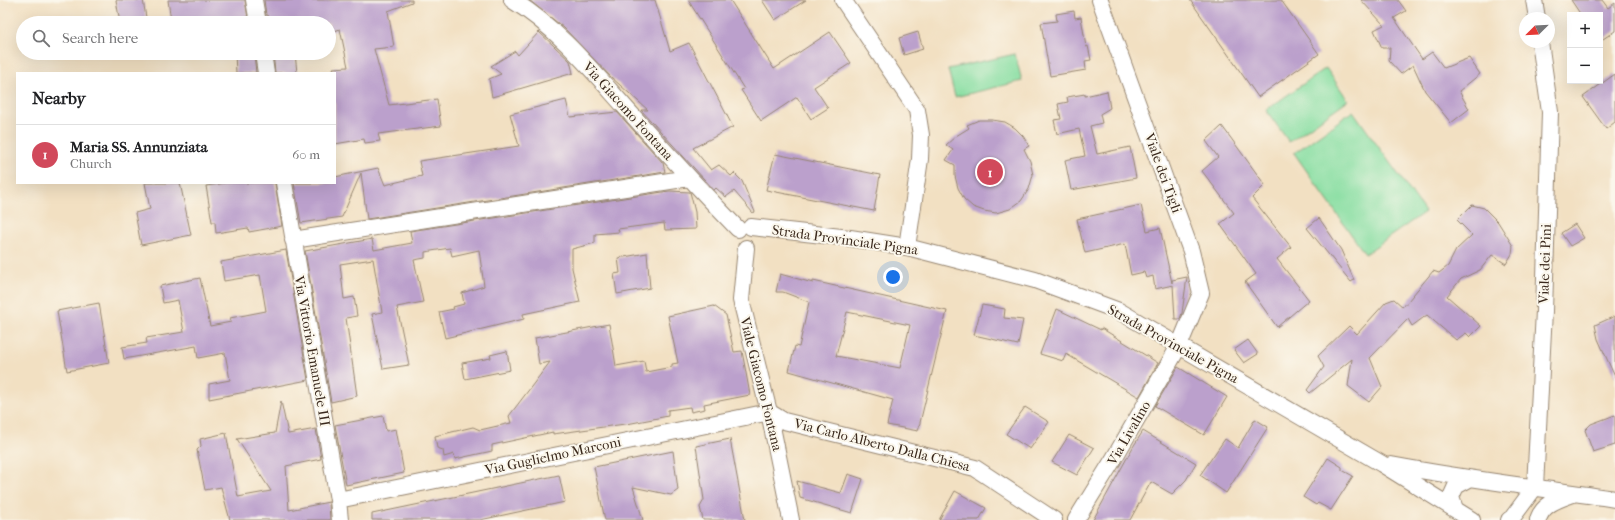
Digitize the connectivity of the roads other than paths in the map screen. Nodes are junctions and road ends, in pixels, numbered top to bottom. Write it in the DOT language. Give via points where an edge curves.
graph roads {
  1 [pos="254,0"];
  2 [pos="512,0"];
  3 [pos="843,0"];
  4 [pos="1100,0"];
  5 [pos="1534,0"];
  6 [pos="1536,12"];
  7 [pos="257,16"];
  8 [pos="1541,48"];
  9 [pos="264,60"];
  10 [pos="266,72"];
  11 [pos="689,178"];
  12 [pos="284,184"];
  13 [pos="744,228"];
  14 [pos="293,240"];
  15 [pos="907,247"];
  16 [pos="1179,346"];
  17 [pos="769,412"];
  18 [pos="1382,464"];
  19 [pos="1469,479"];
  20 [pos="1535,487"];
  21 [pos="1576,493"];
  22 [pos="338,500"];
  23 [pos="1615,500"];
  24 [pos="1455,509"];
  25 [pos="340,520"];
  26 [pos="791,520"];
  27 [pos="1054,520"];
  28 [pos="1076,520"];
  29 [pos="1472,520"];
  30 [pos="1509,520"];
  31 [pos="1538,520"];
  1 -- 7 [label="street"];
  2 -- 11 [label="street, Via Giacomo Fontana" via="556,34 580,58"];
  3 -- 15 [label="street" via="917,110 921,136 920,159"];
  4 -- 16 [label="street, Viale dei Tigli" via="1191,251 1201,293"];
  5 -- 6 [label="street"];
  8 -- 20 [label="street, Viale dei Pini" via="1550,112"];
  9 -- 10 [label="street"];
  11 -- 13 [label="street, Via Giacomo Fontana"];
  11 -- 14 [label="street"];
  12 -- 14 [label="street, Via Vittorio Emanuele III"];
  13 -- 15 [label="street, Strada Provinciale Pigna" via="850,238"];
  13 -- 17 [label="street, Viale Giacomo Fontana" via="735,236 737,242 746,248 741,300"];
  14 -- 22 [label="street, Via Vittorio Emanuele III"];
  15 -- 16 [label="street, Strada Provinciale Pigna" via="1035,280 1119,311"];
  16 -- 18 [label="street, Strada Provinciale Pigna"];
  16 -- 28 [label="street, Via Livalino"];
  17 -- 22 [label="street, Via Guglielmo Marconi"];
  17 -- 26 [label="street, Viale Giacomo Fontana"];
  17 -- 27 [label="street, Via Carlo Alberto Dalla Chiesa" via="784,421 975,468"];
  18 -- 19 [label="street"];
  18 -- 24 [label="street, Strada Provinciale Pigna"];
  19 -- 20 [label="street"];
  19 -- 24 [label="street" via="1456,486 1451,497"];
  20 -- 21 [label="street"];
  20 -- 30 [label="street"];
  21 -- 23 [label="street"];
  21 -- 31 [label="street" via="1554,500 1540,514"];
  22 -- 25 [label="street, Via Vittorio Emanuele III"];
  24 -- 29 [label="street, Strada Provinciale Pigna"];
}
